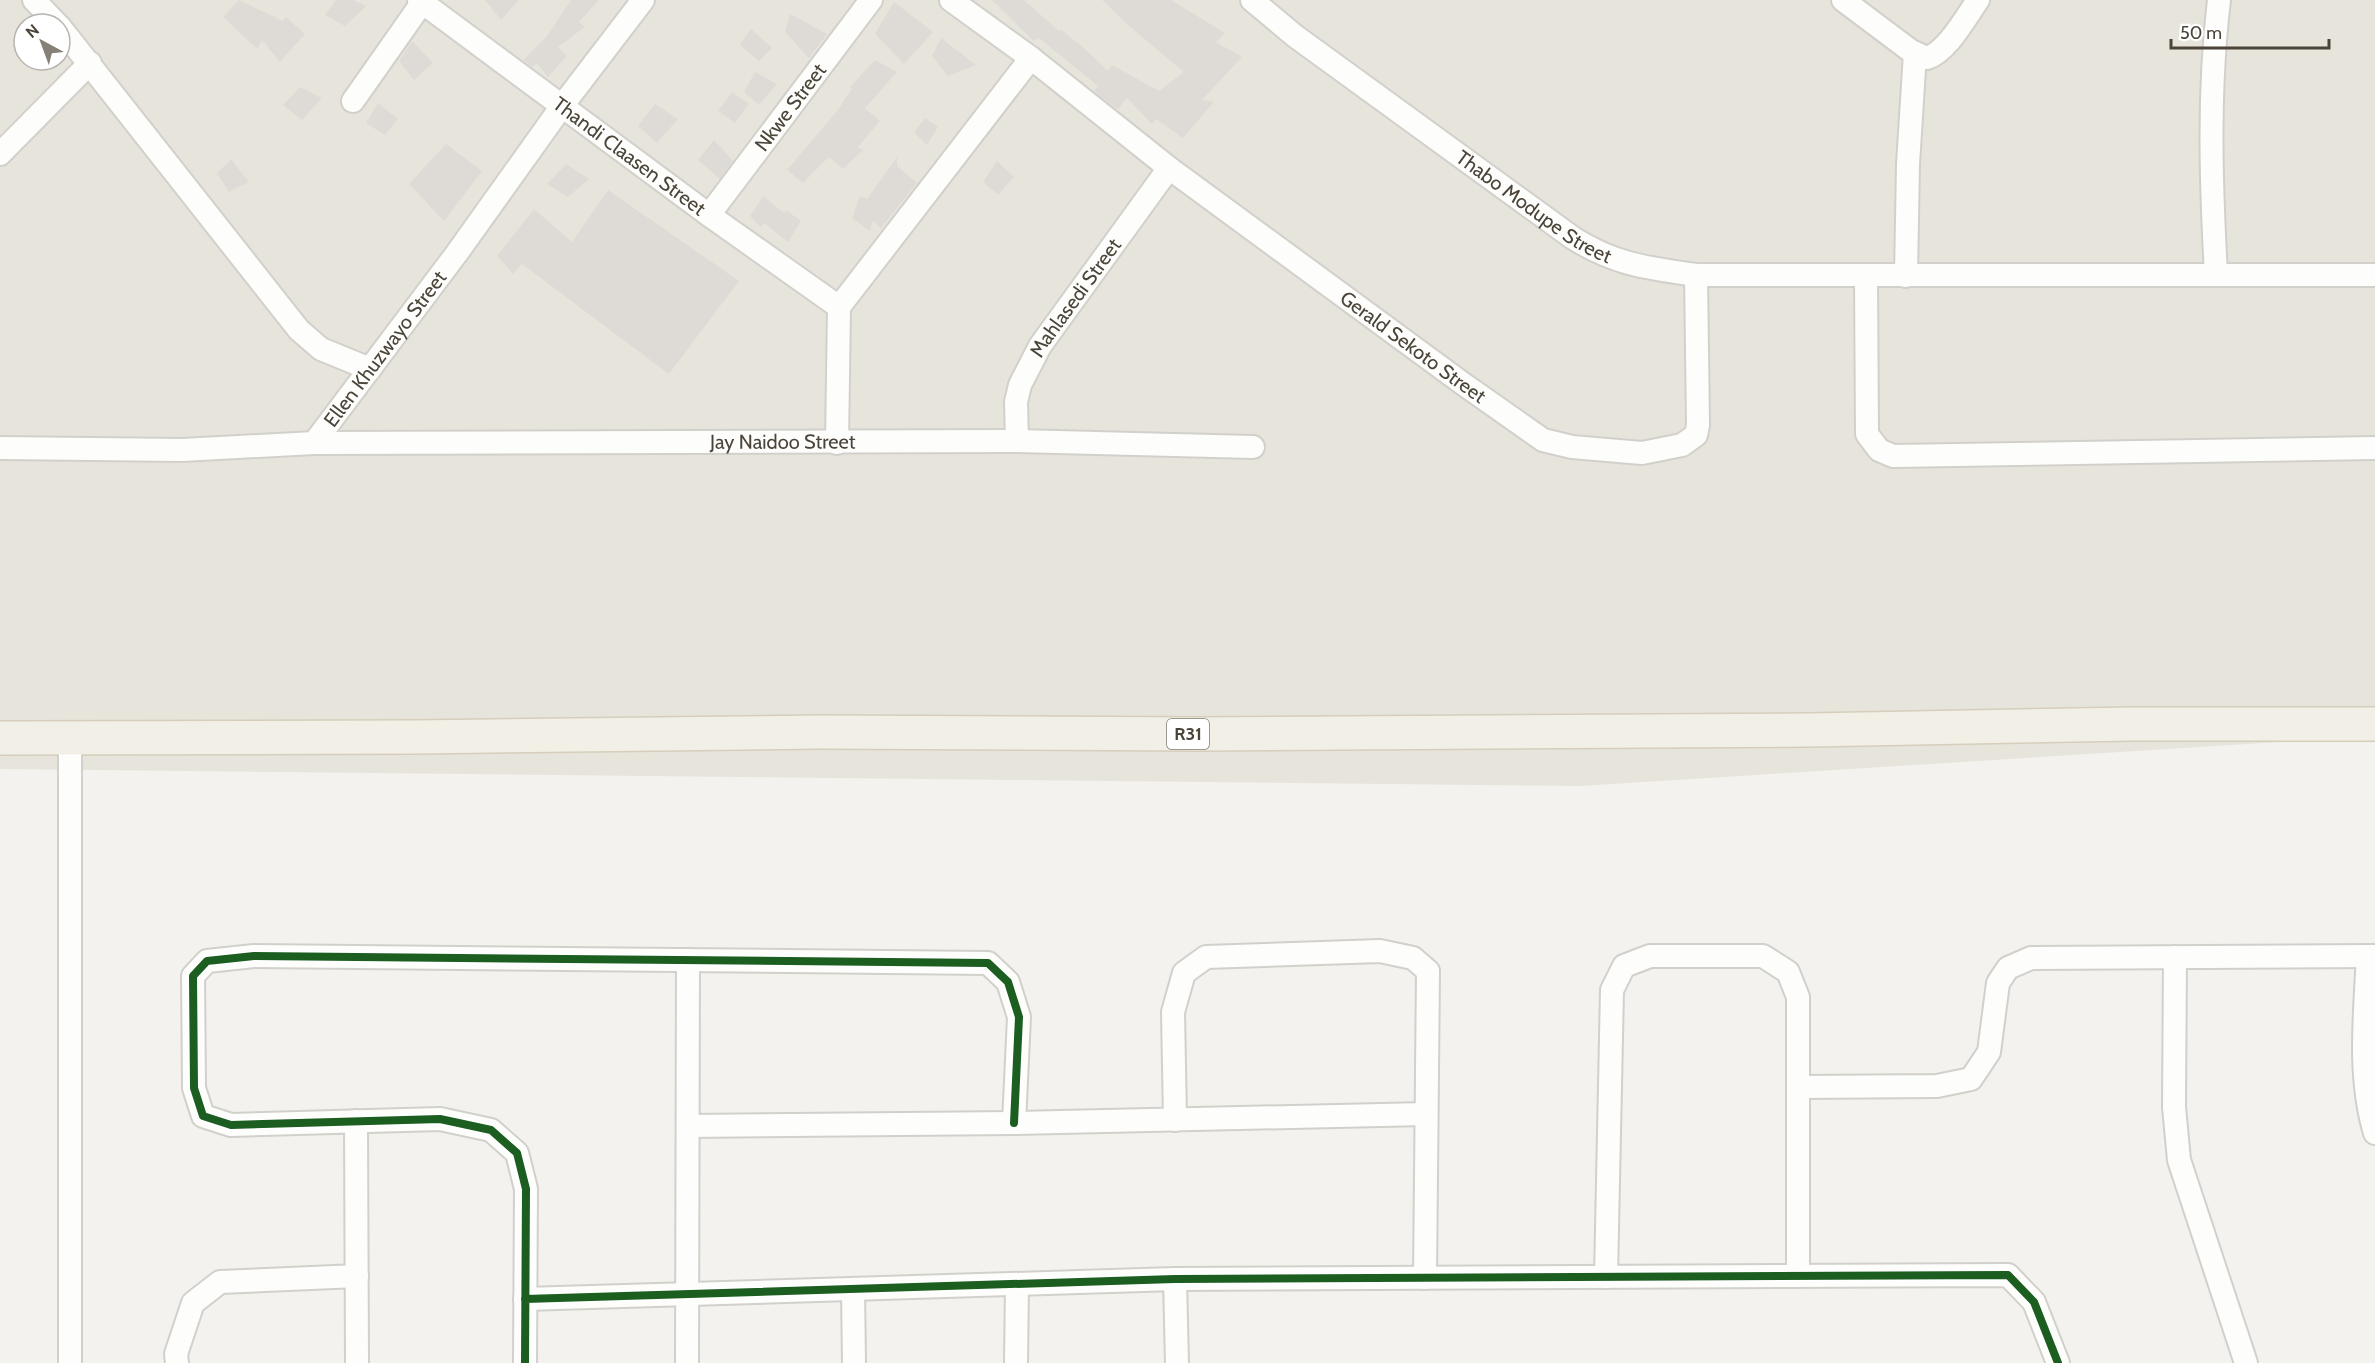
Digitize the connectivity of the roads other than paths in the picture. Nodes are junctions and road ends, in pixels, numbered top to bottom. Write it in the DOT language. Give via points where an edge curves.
graph roads {
  1 [pos="34,0"];
  2 [pos="643,0"];
  3 [pos="871,0"];
  4 [pos="951,0"];
  5 [pos="1252,0"];
  6 [pos="1843,0"];
  7 [pos="1978,0"];
  8 [pos="2219,0"];
  9 [pos="422,1"];
  10 [pos="46,12"];
  11 [pos="72,41"];
  12 [pos="1913,52"];
  13 [pos="1031,58"];
  14 [pos="90,63"];
  15 [pos="353,101"];
  16 [pos="562,106"];
  17 [pos="0,154"];
  18 [pos="1169,168"];
  19 [pos="709,215"];
  20 [pos="2375,275"];
  21 [pos="1696,276"];
  22 [pos="1866,276"];
  23 [pos="1906,276"];
  24 [pos="2216,276"];
  25 [pos="840,307"];
  26 [pos="370,369"];
  27 [pos="1017,441"];
  28 [pos="314,443"];
  29 [pos="837,443"];
  30 [pos="1253,447"];
  31 [pos="0,448"];
  32 [pos="2375,448"];
  33 [pos="2375,724"];
  34 [pos="0,738"];
  35 [pos="70,738"];
  36 [pos="2371,956"];
  37 [pos="2175,957"];
  38 [pos="688,960"];
  39 [pos="1799,1087"];
  40 [pos="1426,1114"];
  41 [pos="1175,1120"];
  42 [pos="356,1122"];
  43 [pos="1014,1123"];
  44 [pos="688,1126"];
  45 [pos="2375,1133"];
  46 [pos="357,1276"];
  47 [pos="1798,1276"];
  48 [pos="1606,1277"];
  49 [pos="1425,1278"];
  50 [pos="1175,1279"];
  51 [pos="1017,1284"];
  52 [pos="854,1289"];
  53 [pos="687,1294"];
  54 [pos="525,1299"];
  55 [pos="70,1363"];
  56 [pos="177,1363"];
  57 [pos="357,1363"];
  58 [pos="525,1363"];
  59 [pos="687,1363"];
  60 [pos="854,1363"];
  61 [pos="1016,1363"];
  62 [pos="1177,1363"];
  63 [pos="2058,1363"];
  64 [pos="2246,1363"];
  1 -- 10 [label="street"];
  2 -- 16 [label="street, Ellen Khuzwayo Street"];
  3 -- 19 [label="street, Nkwe Street"];
  4 -- 13 [label="street, Gerald Sekoto Street"];
  5 -- 21 [label="street, Thabo Modupe Street" via="1295,36 1594,251 1635,266"];
  6 -- 12 [label="street"];
  7 -- 12 [label="street" via="1936,54 1927,58"];
  8 -- 24 [label="street" via="2212,53 2210,163"];
  9 -- 15 [label="street, Thandi Claasen Street"];
  9 -- 16 [label="street, Thandi Claasen Street"];
  11 -- 14 [label="street"];
  12 -- 23 [label="street"];
  13 -- 18 [label="street, Gerald Sekoto Street"];
  13 -- 25 [label="street"];
  14 -- 17 [label="street"];
  14 -- 26 [label="street" via="308,340"];
  16 -- 19 [label="street, Thandi Claasen Street"];
  16 -- 26 [label="street, Ellen Khuzwayo Street"];
  18 -- 21 [label="street, Gerald Sekoto Street" via="1524,429 1543,440 1572,447 1642,453 1682,445 1696,435"];
  18 -- 27 [label="street, Mahlasedi Street" via="1040,346 1020,385"];
  19 -- 25 [label="street, Thandi Claasen Street"];
  20 -- 24 [label="street, Thabo Modupe Street"];
  21 -- 22 [label="street, Thabo Modupe Street"];
  22 -- 23 [label="street, Thabo Modupe Street"];
  22 -- 32 [label="street" via="1867,434 1879,450 1893,456"];
  23 -- 24 [label="street, Thabo Modupe Street"];
  25 -- 29 [label="street"];
  26 -- 28 [label="street, Ellen Khuzwayo Street"];
  27 -- 29 [label="street, Jay Naidoo Street"];
  27 -- 30 [label="street, Jay Naidoo Street"];
  28 -- 29 [label="street, Jay Naidoo Street"];
  28 -- 31 [label="street, Ellen Khuzwayo Street" via="182,450"];
  33 -- 35 [label="main road, R31"];
  34 -- 35 [label="main road, R31"];
  35 -- 55 [label="street"];
  36 -- 37 [label="street"];
  36 -- 45 [label="street" via="2364,1048"];
  37 -- 39 [label="street" via="2031,958 2008,968 1998,983 1989,1052 1971,1079 1937,1086"];
  37 -- 64 [label="street" via="2174,1107 2179,1160"];
  38 -- 42 [label="street" via="254,956 207,961 193,976 194,1088 203,1116 231,1125"];
  38 -- 43 [label="street" via="988,963 1008,982 1019,1017"];
  38 -- 44 [label="street"];
  39 -- 47 [label="street"];
  39 -- 48 [label="street" via="1798,997 1788,972 1763,956 1650,956 1624,966 1612,990"];
  40 -- 41 [label="street"];
  40 -- 41 [label="street" via="1428,972 1413,958 1380,951 1206,957 1184,973 1173,1012"];
  40 -- 49 [label="street"];
  41 -- 43 [label="street"];
  42 -- 46 [label="street"];
  42 -- 54 [label="street" via="441,1119 491,1130 517,1154 526,1189"];
  43 -- 44 [label="street"];
  44 -- 53 [label="street"];
  46 -- 56 [label="street" via="220,1282 192,1303 176,1354"];
  46 -- 57 [label="street"];
  47 -- 48 [label="street"];
  47 -- 63 [label="street" via="2008,1275 2034,1302"];
  48 -- 49 [label="street"];
  49 -- 50 [label="street"];
  50 -- 51 [label="street"];
  50 -- 62 [label="street"];
  51 -- 52 [label="street"];
  51 -- 61 [label="street"];
  52 -- 53 [label="street"];
  52 -- 60 [label="street"];
  53 -- 54 [label="street"];
  53 -- 59 [label="street"];
  54 -- 58 [label="street"];
}
